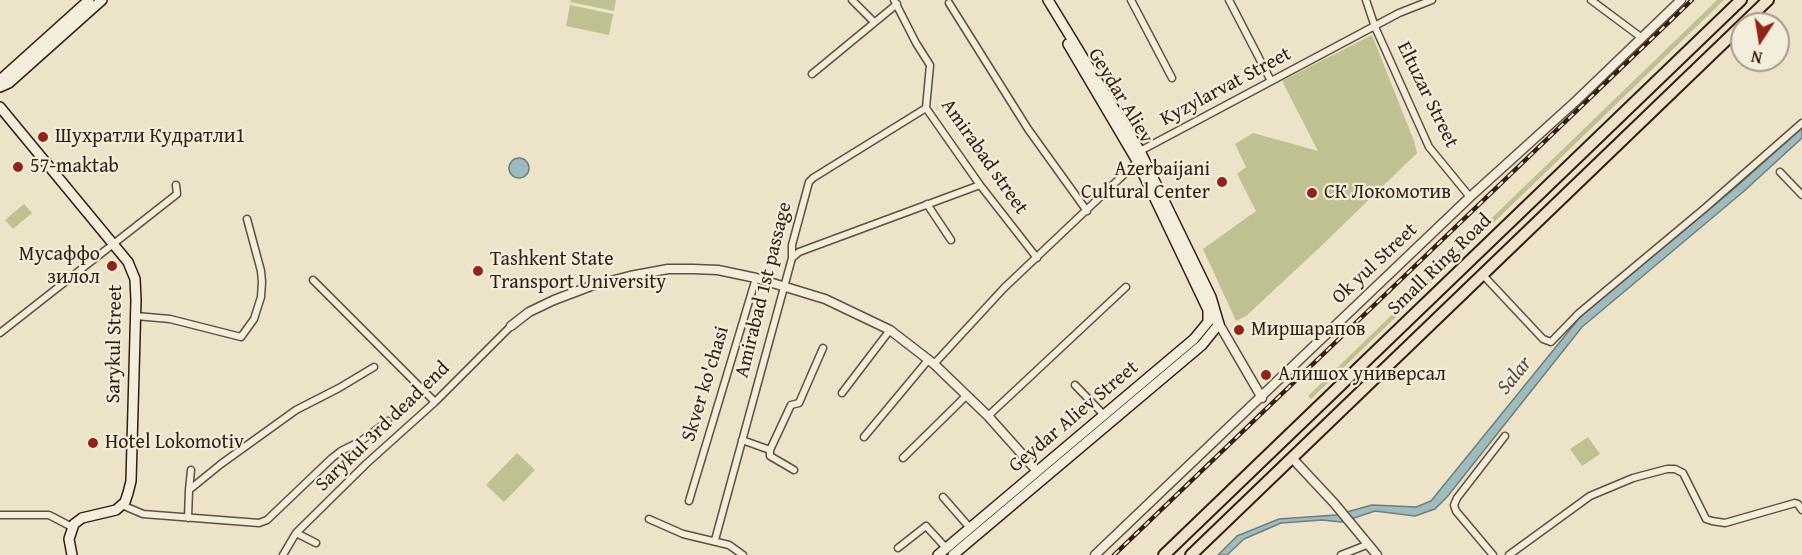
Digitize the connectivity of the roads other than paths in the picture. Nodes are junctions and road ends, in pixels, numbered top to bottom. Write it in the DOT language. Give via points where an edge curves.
graph roads {
  1 [pos="89,0"];
  2 [pos="102,0"];
  3 [pos="852,0"];
  4 [pos="1041,0"];
  5 [pos="1048,0"];
  6 [pos="1131,0"];
  7 [pos="1229,0"];
  8 [pos="1366,0"];
  9 [pos="1432,0"];
  10 [pos="1591,0"];
  11 [pos="1741,0"];
  12 [pos="1768,0"];
  13 [pos="1679,1"];
  14 [pos="895,2"];
  15 [pos="949,3"];
  16 [pos="1755,12"];
  17 [pos="874,22"];
  18 [pos="1375,27"];
  19 [pos="1730,36"];
  20 [pos="1642,39"];
  21 [pos="812,74"];
  22 [pos="1172,78"];
  23 [pos="0,80"];
  24 [pos="1271,81"];
  25 [pos="0,87"];
  26 [pos="0,107"];
  27 [pos="926,108"];
  28 [pos="1802,123"];
  29 [pos="1139,156"];
  30 [pos="1780,172"];
  31 [pos="176,185"];
  32 [pos="980,185"];
  33 [pos="1802,195"];
  34 [pos="1470,197"];
  35 [pos="927,204"];
  36 [pos="1087,211"];
  37 [pos="247,219"];
  38 [pos="951,240"];
  39 [pos="114,245"];
  40 [pos="792,258"];
  41 [pos="1037,258"];
  42 [pos="1482,274"];
  43 [pos="756,278"];
  44 [pos="313,280"];
  45 [pos="784,286"];
  46 [pos="1126,288"];
  47 [pos="1208,310"];
  48 [pos="136,316"];
  49 [pos="1219,324"];
  50 [pos="511,326"];
  51 [pos="891,330"];
  52 [pos="0,333"];
  53 [pos="823,348"];
  54 [pos="932,361"];
  55 [pos="374,367"];
  56 [pos="1075,385"];
  57 [pos="1147,385"];
  58 [pos="842,393"];
  59 [pos="967,395"];
  60 [pos="1262,398"];
  61 [pos="435,402"];
  62 [pos="1104,415"];
  63 [pos="988,416"];
  64 [pos="388,421"];
  65 [pos="1505,436"];
  66 [pos="864,437"];
  67 [pos="742,440"];
  68 [pos="1279,446"];
  69 [pos="770,450"];
  70 [pos="903,458"];
  71 [pos="1292,458"];
  72 [pos="191,470"];
  73 [pos="794,470"];
  74 [pos="1040,475"];
  75 [pos="189,490"];
  76 [pos="943,497"];
  77 [pos="689,501"];
  78 [pos="122,505"];
  79 [pos="1802,510"];
  80 [pos="0,515"];
  81 [pos="188,518"];
  82 [pos="649,519"];
  83 [pos="72,527"];
  84 [pos="970,528"];
  85 [pos="296,533"];
  86 [pos="715,540"];
  87 [pos="316,543"];
  88 [pos="1369,544"];
  89 [pos="898,548"];
  90 [pos="950,551"];
  91 [pos="72,555"];
  92 [pos="284,555"];
  93 [pos="742,555"];
  94 [pos="938,555"];
  95 [pos="1095,555"];
  96 [pos="1164,555"];
  97 [pos="1191,555"];
  98 [pos="1341,555"];
  99 [pos="1377,555"];
  100 [pos="1493,555"];
  101 [pos="1509,555"];
  1 -- 23 [label="main road"];
  2 -- 25 [label="main road"];
  3 -- 17 [label="street"];
  4 -- 29 [label="main road, Geydar Aliev"];
  5 -- 29 [label="main road"];
  6 -- 22 [label="street"];
  7 -- 24 [label="street"];
  8 -- 18 [label="street, Eltuzar Street"];
  9 -- 18 [label="street, Kyzylarvat Street"];
  10 -- 20 [label="street"];
  11 -- 68 [label="highway, Small Ring Road"];
  12 -- 16 [label="highway, Small Ring Road"];
  13 -- 20 [label="street, Ok yul Street"];
  14 -- 17 [label="street, Amirabad street"];
  14 -- 27 [label="street, Amirabad street" via="930,65"];
  15 -- 36 [label="street" via="1028,129"];
  17 -- 21 [label="street, Amirabad street"];
  18 -- 24 [label="street, Kyzylarvat Street"];
  18 -- 34 [label="street, Eltuzar Street" via="1429,147"];
  19 -- 42 [label="highway, Small Ring Road"];
  20 -- 34 [label="street, Ok yul Street"];
  24 -- 29 [label="street, Kyzylarvat Street"];
  26 -- 39 [label="main road, Sarykul Street"];
  27 -- 32 [label="street, Amirabad street"];
  27 -- 40 [label="street, Amirabad 1st passage" via="810,180"];
  28 -- 42 [label="street" via="1578,314 1551,342 1543,339"];
  29 -- 36 [label="street, Kyzylarvat Street"];
  29 -- 47 [label="main road, Geydar Aliev"];
  29 -- 49 [label="main road" via="1211,297"];
  30 -- 33 [label="street"];
  31 -- 39 [label="street" via="177,194"];
  32 -- 35 [label="street"];
  32 -- 41 [label="street, Amirabad street"];
  34 -- 60 [label="street, Ok yul Street"];
  35 -- 38 [label="street"];
  35 -- 40 [label="street"];
  36 -- 41 [label="street, Kyzylarvat Street"];
  37 -- 48 [label="street" via="262,282 254,319 241,337"];
  39 -- 48 [label="main road, Sarykul Street" via="135,276"];
  39 -- 52 [label="street"];
  40 -- 45 [label="street, Amirabad 1st passage"];
  41 -- 54 [label="street, Kyzylarvat Street"];
  42 -- 71 [label="highway, Small Ring Road"];
  43 -- 45 [label="street"];
  43 -- 50 [label="street" via="693,269 630,276 554,300"];
  43 -- 77 [label="street, Skver ko'chasi"];
  44 -- 61 [label="street"];
  45 -- 51 [label="street" via="838,304"];
  45 -- 67 [label="street, Amirabad 1st passage"];
  46 -- 63 [label="street"];
  47 -- 49 [label="main road"];
  47 -- 57 [label="main road, Geydar Aliev Street" via="1208,322 1200,333"];
  48 -- 78 [label="main road, Sarykul Street" via="130,482"];
  49 -- 57 [label="main road, Geydar Aliev Street" via="1202,345"];
  49 -- 60 [label="street"];
  50 -- 61 [label="street, Sarykul 3rd dead end"];
  51 -- 54 [label="street"];
  51 -- 58 [label="street"];
  53 -- 69 [label="street" via="798,403 791,405"];
  54 -- 59 [label="street"];
  54 -- 66 [label="street, Kyzylarvat Street"];
  55 -- 75 [label="street" via="296,410"];
  56 -- 62 [label="street"];
  57 -- 62 [label="main road, Geydar Aliev Street"];
  57 -- 74 [label="main road, Geydar Aliev Street"];
  59 -- 63 [label="street"];
  59 -- 70 [label="street"];
  60 -- 95 [label="street, Ok yul Street"];
  61 -- 85 [label="street, Sarykul 3rd dead end"];
  62 -- 74 [label="main road, Geydar Aliev Street"];
  63 -- 74 [label="street"];
  64 -- 81 [label="street" via="332,458 267,520 260,523"];
  65 -- 100 [label="street" via="1454,505"];
  67 -- 69 [label="street"];
  67 -- 86 [label="street, Amirabad 1st passage"];
  68 -- 71 [label="highway"];
  68 -- 96 [label="highway, Small Ring Road"];
  69 -- 73 [label="street" via="770,456"];
  71 -- 88 [label="street"];
  71 -- 97 [label="highway, Small Ring Road"];
  72 -- 75 [label="street"];
  74 -- 84 [label="main road, Geydar Aliev Street"];
  74 -- 90 [label="main road, Geydar Aliev Street"];
  75 -- 81 [label="street"];
  76 -- 84 [label="street"];
  78 -- 81 [label="street" via="144,514"];
  78 -- 83 [label="main road" via="112,512 82,518"];
  79 -- 101 [label="street" via="1795,503 1725,523 1712,522 1706,519 1683,473 1667,469 1590,496"];
  80 -- 83 [label="street" via="50,515"];
  82 -- 86 [label="street" via="683,534"];
  83 -- 91 [label="main road"];
  84 -- 90 [label="main road, Geydar Aliev Street"];
  85 -- 87 [label="street"];
  85 -- 92 [label="street, Sarykul 3rd dead end"];
  86 -- 93 [label="street"];
  88 -- 98 [label="street"];
  88 -- 99 [label="street"];
  89 -- 90 [label="street" via="926,526"];
  90 -- 94 [label="main road, Geydar Aliev Street"];
}
